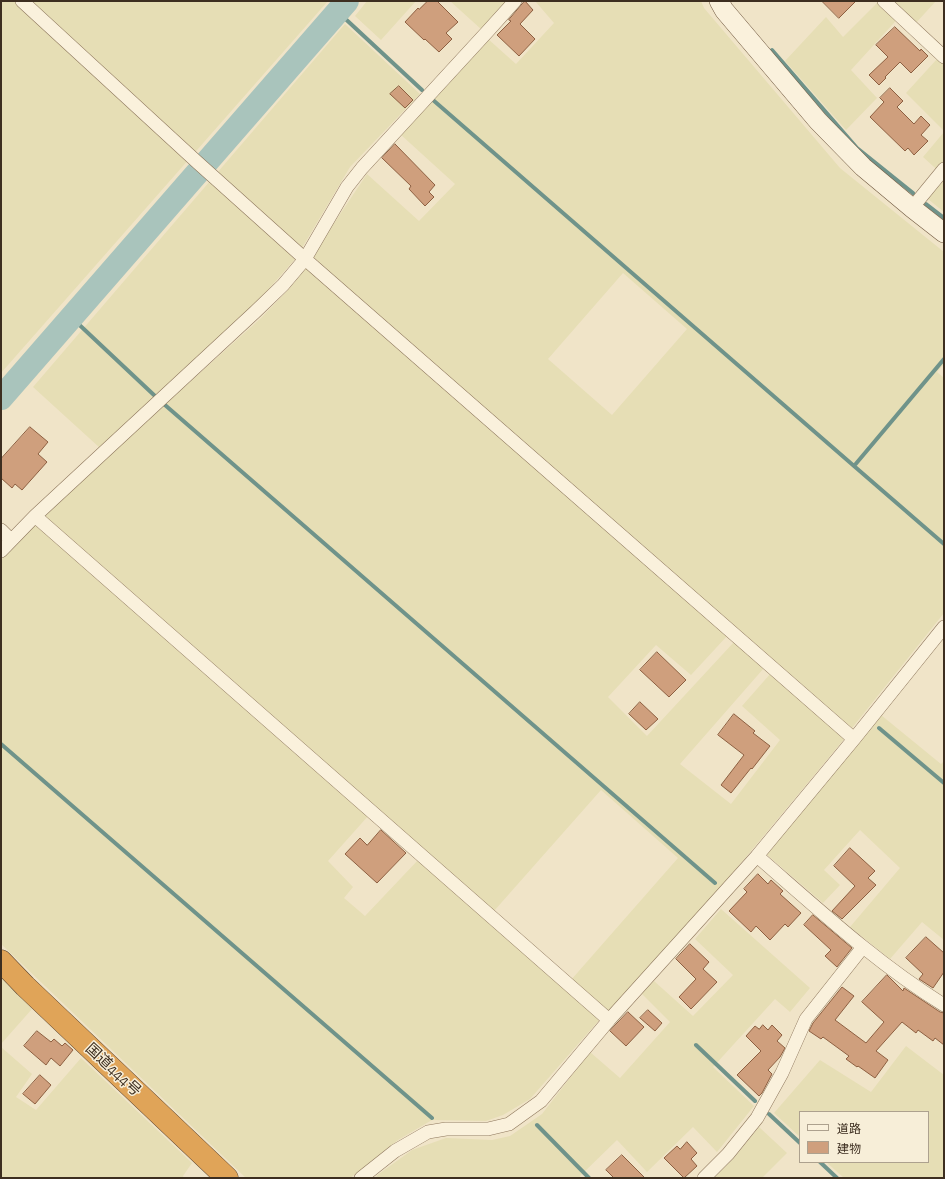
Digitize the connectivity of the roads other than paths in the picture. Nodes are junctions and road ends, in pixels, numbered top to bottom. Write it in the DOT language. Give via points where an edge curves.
graph roads {
  1 [pos="22,1"];
  2 [pos="514,1"];
  3 [pos="719,1"];
  4 [pos="884,1"];
  5 [pos="944,57"];
  6 [pos="944,169"];
  7 [pos="912,208"];
  8 [pos="944,233"];
  9 [pos="305,259"];
  10 [pos="35,516"];
  11 [pos="1,530"];
  12 [pos="11,540"];
  13 [pos="1,551"];
  14 [pos="944,627"];
  15 [pos="854,739"];
  16 [pos="757,856"];
  17 [pos="863,948"];
  18 [pos="1,961"];
  19 [pos="944,1005"];
  20 [pos="609,1020"];
  21 [pos="227,1178"];
  22 [pos="361,1178"];
  23 [pos="704,1178"];
  1 -- 9 [label="street"];
  2 -- 9 [label="street" via="362,168 347,187"];
  3 -- 7 [label="street" via="818,122 863,167"];
  4 -- 5 [label="street"];
  6 -- 7 [label="street"];
  7 -- 8 [label="street"];
  9 -- 10 [label="street" via="255,312"];
  9 -- 15 [label="street"];
  10 -- 12 [label="street"];
  10 -- 20 [label="street"];
  11 -- 12 [label="street"];
  12 -- 13 [label="street"];
  14 -- 15 [label="street"];
  15 -- 16 [label="street"];
  16 -- 17 [label="street"];
  16 -- 20 [label="street"];
  17 -- 19 [label="street"];
  17 -- 23 [label="street" via="806,1019 782,1073 757,1118 728,1154"];
  18 -- 21 [label="highway, 国道444号" via="24,986"];
  20 -- 22 [label="street" via="541,1101 509,1124 488,1129 446,1129 428,1132 395,1151"];
}
